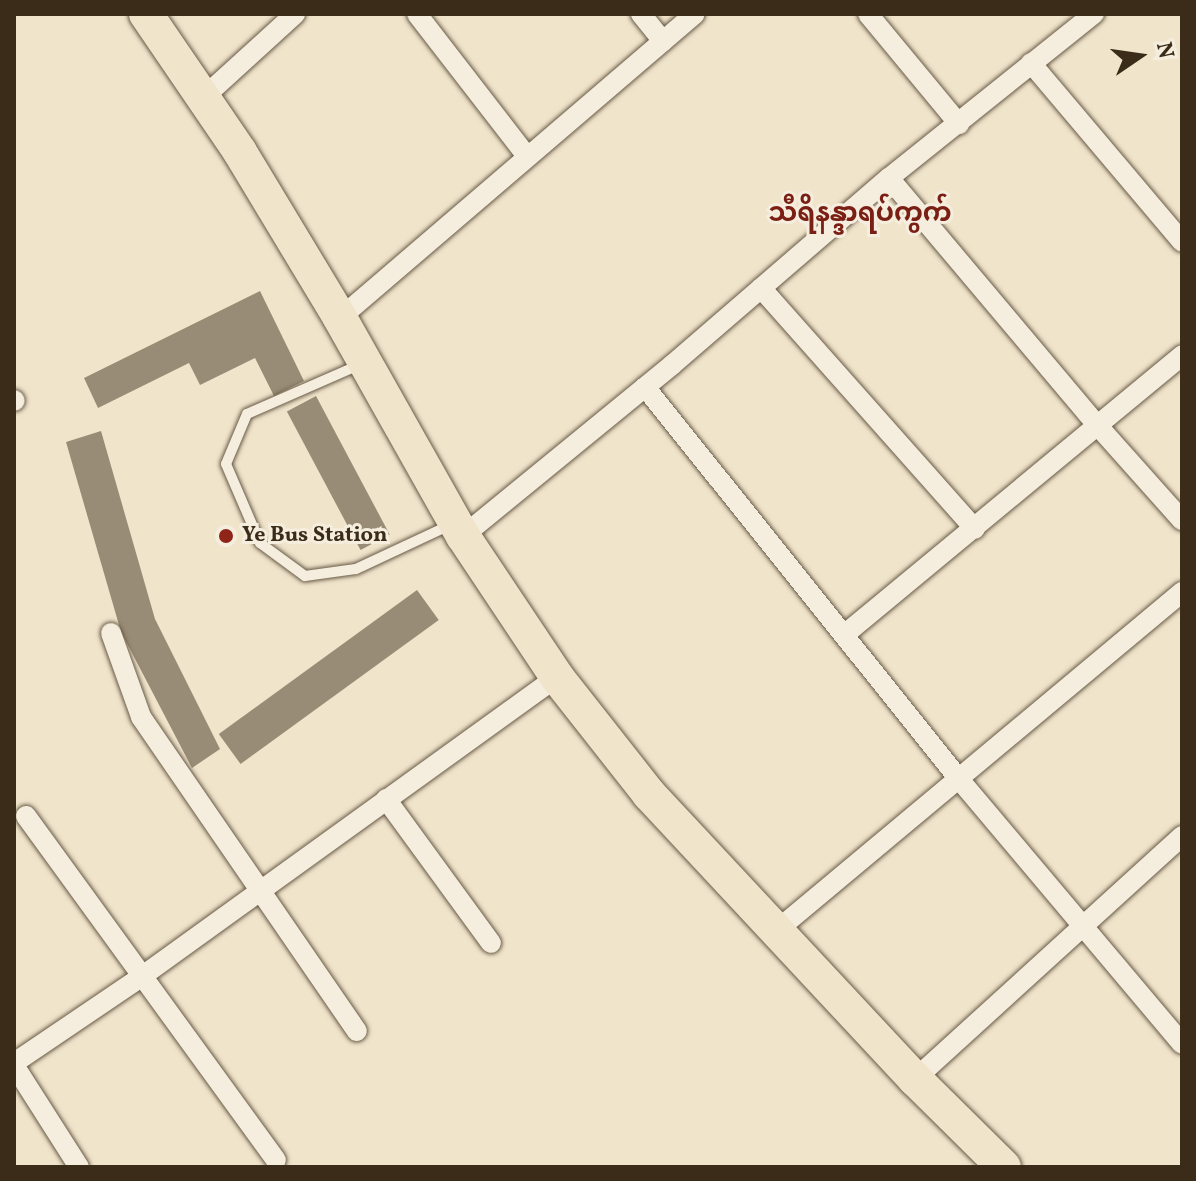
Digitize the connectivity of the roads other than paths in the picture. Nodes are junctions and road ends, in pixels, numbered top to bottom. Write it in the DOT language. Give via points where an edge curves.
graph roads {
  1 [pos="146,14"];
  2 [pos="295,14"];
  3 [pos="417,14"];
  4 [pos="641,14"];
  5 [pos="695,14"];
  6 [pos="868,14"];
  7 [pos="1085,17"];
  8 [pos="663,41"];
  9 [pos="1031,63"];
  10 [pos="205,96"];
  11 [pos="959,124"];
  12 [pos="526,155"];
  13 [pos="889,178"];
  14 [pos="1182,242"];
  15 [pos="761,288"];
  16 [pos="340,318"];
  17 [pos="1182,355"];
  18 [pos="365,362"];
  19 [pos="645,387"];
  20 [pos="1099,427"];
  21 [pos="1182,520"];
  22 [pos="459,529"];
  23 [pos="975,529"];
  24 [pos="1182,592"];
  25 [pos="111,633"];
  26 [pos="844,635"];
  27 [pos="557,677"];
  28 [pos="959,779"];
  29 [pos="386,799"];
  30 [pos="26,816"];
  31 [pos="1182,836"];
  32 [pos="261,888"];
  33 [pos="1080,928"];
  34 [pos="776,931"];
  35 [pos="491,943"];
  36 [pos="141,977"];
  37 [pos="357,1031"];
  38 [pos="1182,1044"];
  39 [pos="14,1064"];
  40 [pos="915,1079"];
  41 [pos="276,1160"];
  42 [pos="79,1167"];
  43 [pos="1004,1167"];
  1 -- 10 [label="highway"];
  2 -- 10 [label="street"];
  3 -- 12 [label="street"];
  4 -- 8 [label="street"];
  5 -- 8 [label="street"];
  6 -- 11 [label="street"];
  7 -- 9 [label="street"];
  8 -- 12 [label="street"];
  9 -- 11 [label="street"];
  9 -- 14 [label="street"];
  10 -- 16 [label="highway"];
  11 -- 13 [label="street"];
  12 -- 16 [label="street"];
  13 -- 15 [label="street"];
  13 -- 20 [label="street"];
  15 -- 19 [label="street"];
  15 -- 23 [label="street"];
  16 -- 18 [label="highway"];
  17 -- 20 [label="street"];
  18 -- 22 [label="highway"];
  18 -- 22 [label="lane" via="247,414 226,464 260,543 305,576 356,569"];
  19 -- 22 [label="street"];
  19 -- 26 [label="street"];
  20 -- 21 [label="street"];
  20 -- 23 [label="street"];
  22 -- 27 [label="highway"];
  23 -- 26 [label="street"];
  24 -- 28 [label="street"];
  25 -- 32 [label="street" via="141,717"];
  26 -- 28 [label="street"];
  27 -- 29 [label="street"];
  27 -- 34 [label="highway" via="649,794"];
  28 -- 33 [label="street"];
  28 -- 34 [label="street"];
  29 -- 32 [label="street"];
  29 -- 35 [label="street"];
  30 -- 36 [label="street"];
  31 -- 33 [label="street"];
  32 -- 36 [label="street"];
  32 -- 37 [label="street"];
  33 -- 38 [label="street"];
  33 -- 40 [label="street"];
  34 -- 40 [label="highway"];
  36 -- 39 [label="street"];
  36 -- 41 [label="street"];
  39 -- 42 [label="street"];
  40 -- 43 [label="highway"];
}
